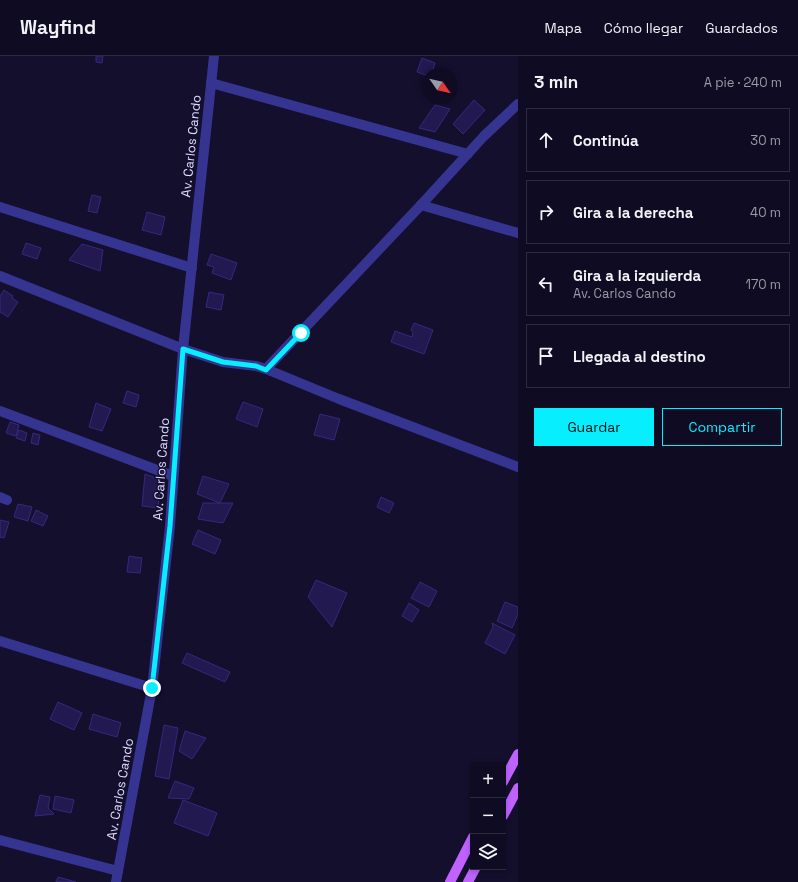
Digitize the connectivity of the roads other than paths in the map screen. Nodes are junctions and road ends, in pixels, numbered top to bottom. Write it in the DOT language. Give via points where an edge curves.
graph roads {
  1 [pos="214,56"];
  2 [pos="211,83"];
  3 [pos="518,104"];
  4 [pos="468,154"];
  5 [pos="421,205"];
  6 [pos="0,207"];
  7 [pos="518,233"];
  8 [pos="192,268"];
  9 [pos="0,276"];
  10 [pos="183,349"];
  11 [pos="266,370"];
  12 [pos="0,411"];
  13 [pos="518,467"];
  14 [pos="173,476"];
  15 [pos="0,641"];
  16 [pos="152,688"];
  17 [pos="518,754"];
  18 [pos="506,776"];
  19 [pos="518,788"];
  20 [pos="506,810"];
  21 [pos="0,840"];
  22 [pos="470,843"];
  23 [pos="474,870"];
  24 [pos="118,871"];
  25 [pos="116,882"];
  26 [pos="450,882"];
  27 [pos="468,882"];
  1 -- 2 [label="street, Av. Carlos Cando"];
  2 -- 4 [label="street"];
  2 -- 8 [label="street, Av. Carlos Cando"];
  3 -- 4 [label="street"];
  4 -- 5 [label="street"];
  5 -- 7 [label="street"];
  5 -- 11 [label="street"];
  6 -- 8 [label="street"];
  8 -- 10 [label="street, Av. Carlos Cando"];
  9 -- 10 [label="street"];
  10 -- 11 [label="street" via="223,362 256,366"];
  10 -- 14 [label="street, Av. Carlos Cando"];
  11 -- 13 [label="street"];
  12 -- 14 [label="street"];
  14 -- 16 [label="street, Av. Carlos Cando"];
  15 -- 16 [label="street"];
  16 -- 24 [label="street, Av. Carlos Cando"];
  17 -- 18 [label="main road"];
  19 -- 20 [label="main road"];
  21 -- 24 [label="street"];
  22 -- 26 [label="main road"];
  23 -- 27 [label="main road"];
  24 -- 25 [label="street, Av. Carlos Cando"];
}
